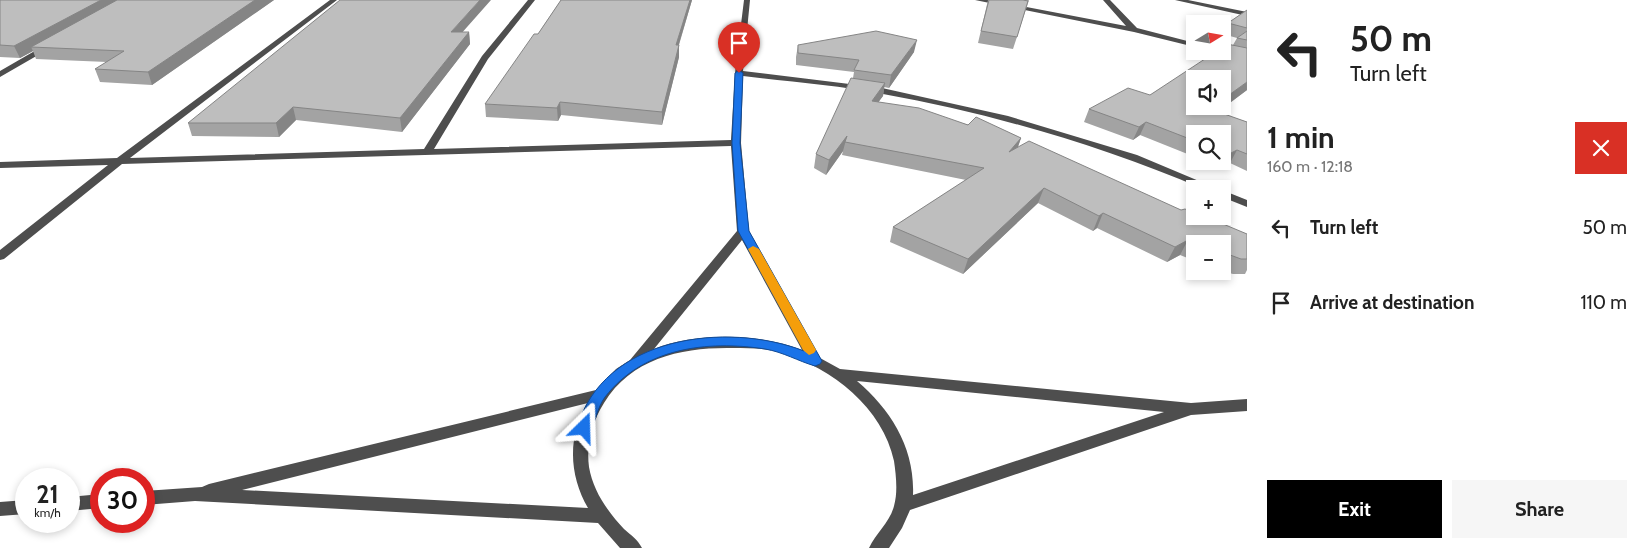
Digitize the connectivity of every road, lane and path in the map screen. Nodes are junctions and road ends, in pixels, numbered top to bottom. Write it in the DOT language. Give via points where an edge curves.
graph roads {
  1 [pos="334,0"];
  2 [pos="532,0"];
  3 [pos="746,0"];
  4 [pos="978,0"];
  5 [pos="1106,0"];
  6 [pos="1178,0"];
  7 [pos="1247,14"];
  8 [pos="1134,30"];
  9 [pos="58,41"];
  10 [pos="1186,43"];
  11 [pos="739,73"];
  12 [pos="0,74"];
  13 [pos="736,143"];
  14 [pos="427,152"];
  15 [pos="117,163"];
  16 [pos="0,165"];
  17 [pos="1190,180"];
  18 [pos="1231,197"];
  19 [pos="1247,204"];
  20 [pos="743,231"];
  21 [pos="0,255"];
  22 [pos="815,361"];
  23 [pos="635,363"];
  24 [pos="838,374"];
  25 [pos="599,395"];
  26 [pos="1247,405"];
  27 [pos="1191,409"];
  28 [pos="195,494"];
  29 [pos="155,497"];
  30 [pos="903,504"];
  31 [pos="15,508"];
  32 [pos="0,509"];
  33 [pos="601,516"];
  34 [pos="633,548"];
  35 [pos="878,548"];
  1 -- 15 [label="street"];
  2 -- 14 [label="street" via="485,58"];
  3 -- 11 [label="street"];
  4 -- 8 [label="street"];
  5 -- 8 [label="street"];
  6 -- 7 [label="street"];
  8 -- 10 [label="street"];
  9 -- 12 [label="street"];
  11 -- 13 [label="street"];
  11 -- 17 [label="street" via="880,91 944,103 1115,151"];
  13 -- 14 [label="street"];
  13 -- 20 [label="street"];
  14 -- 15 [label="street"];
  15 -- 16 [label="street"];
  15 -- 21 [label="street"];
  18 -- 19 [label="street"];
  20 -- 22 [label="street"];
  20 -- 23 [label="street"];
  22 -- 23 [label="street" via="765,345 710,341 684,344"];
  22 -- 24 [label="street"];
  23 -- 25 [label="street" via="615,377"];
  24 -- 27 [label="street"];
  24 -- 30 [label="street" via="860,390 891,430 902,454"];
  25 -- 28 [label="street"];
  25 -- 33 [label="street" via="581,440 581,465 588,491"];
  26 -- 27 [label="street"];
  27 -- 30 [label="street"];
  28 -- 29 [label="street"];
  28 -- 33 [label="street"];
  30 -- 35 [label="street" via="893,529"];
  31 -- 32 [label="street"];
  33 -- 34 [label="street"];
}
